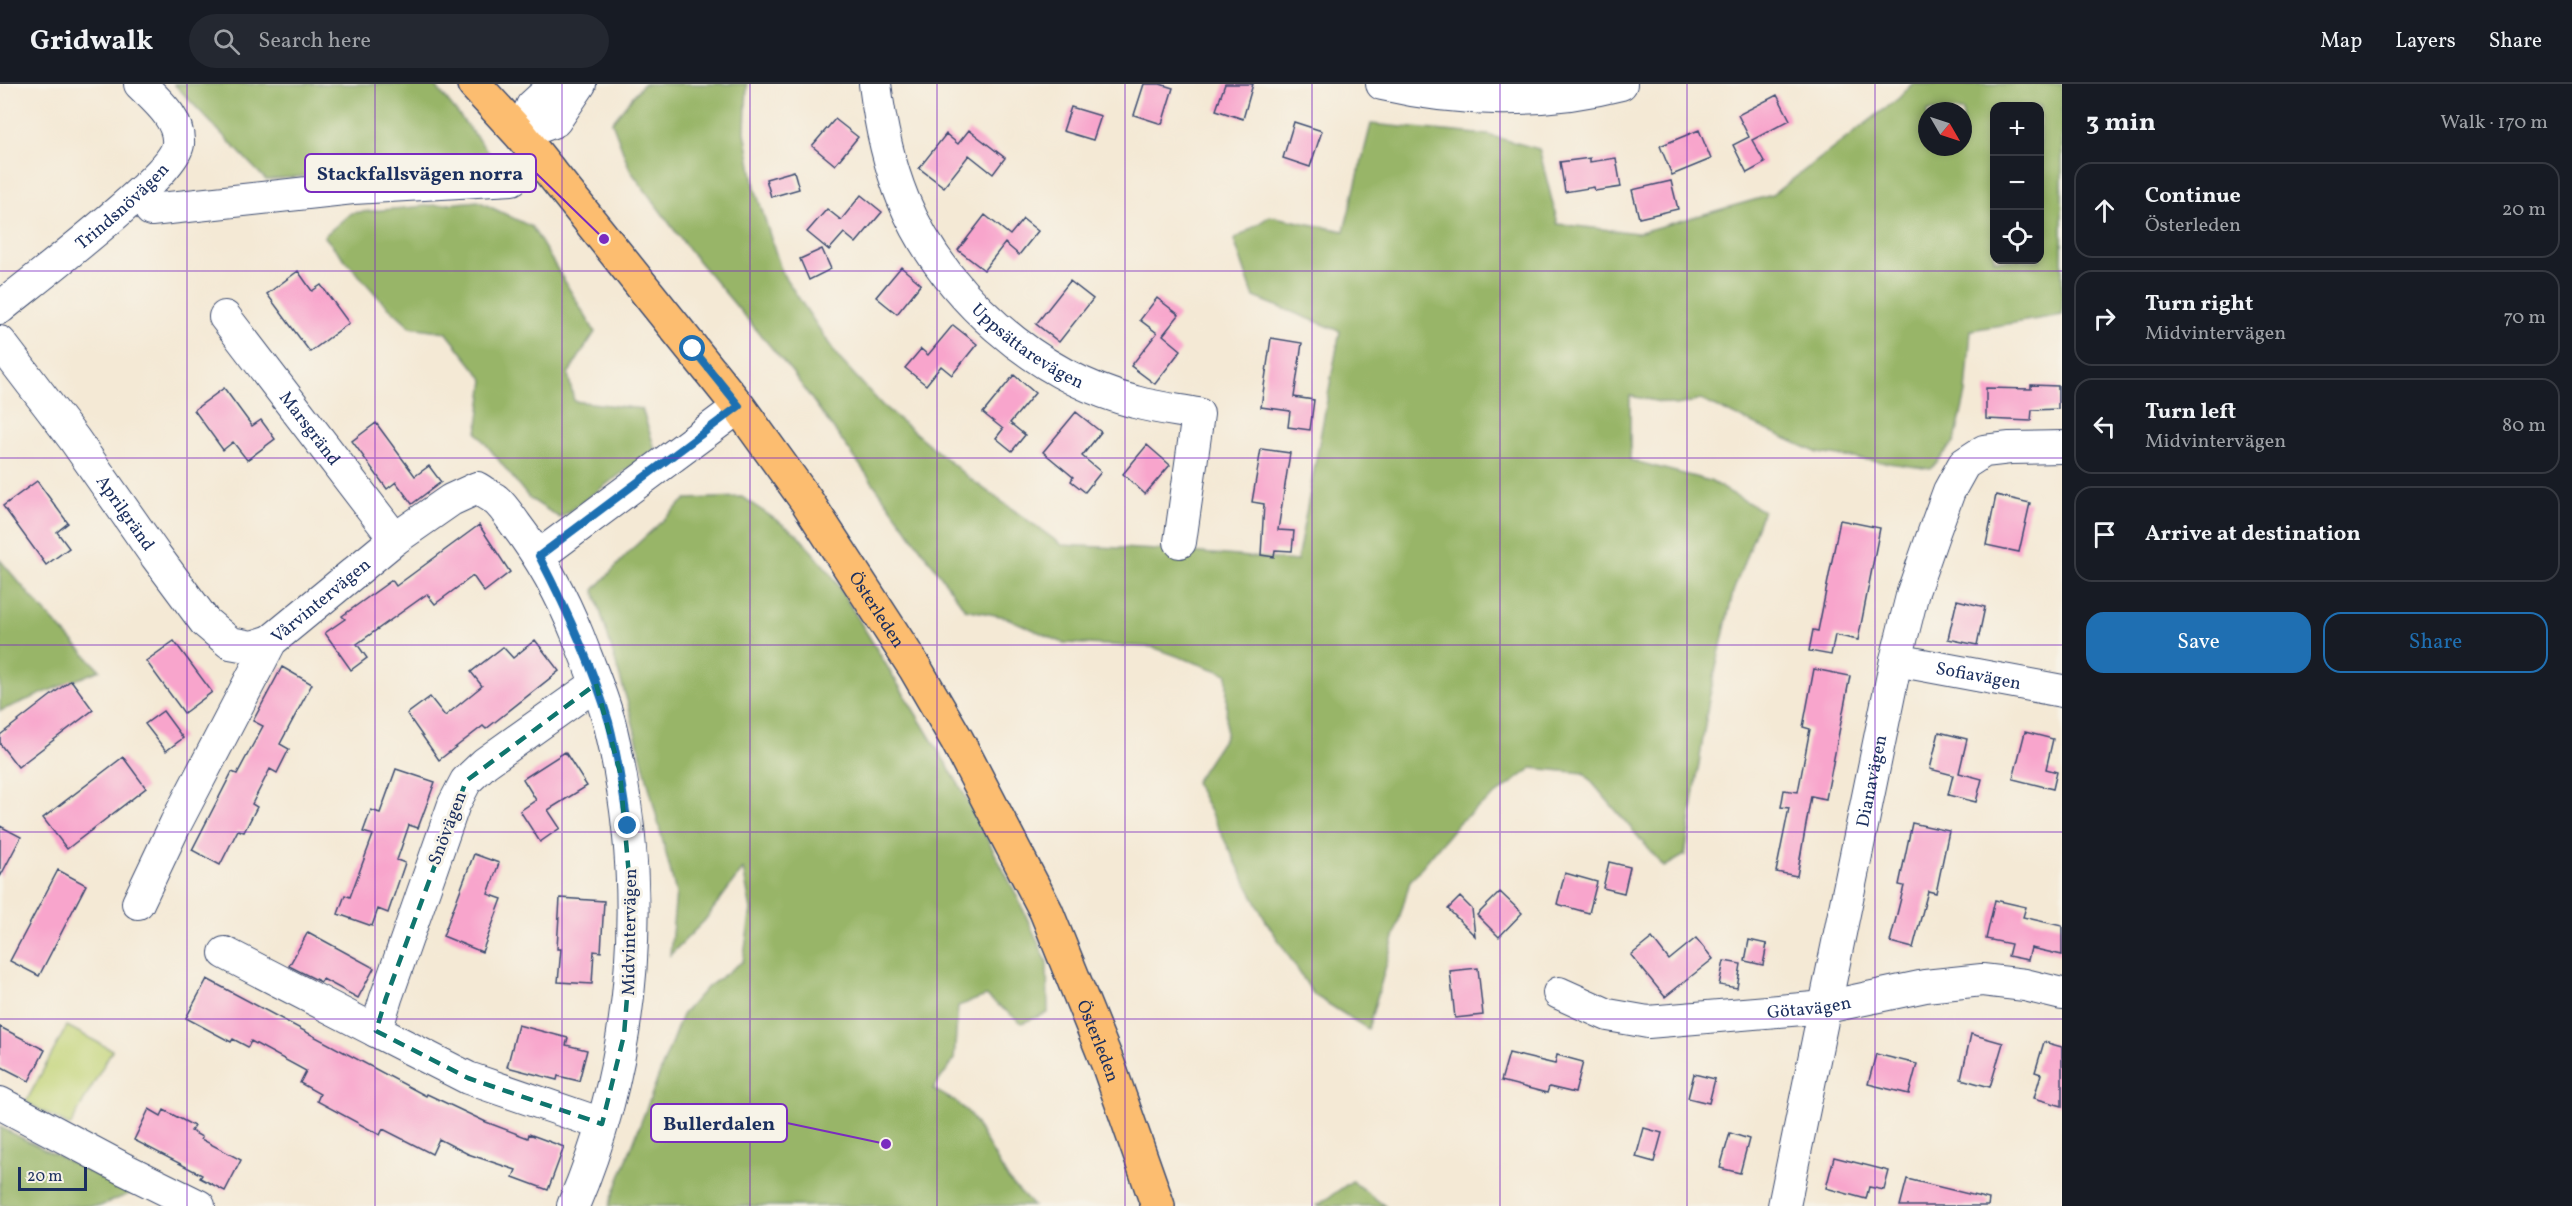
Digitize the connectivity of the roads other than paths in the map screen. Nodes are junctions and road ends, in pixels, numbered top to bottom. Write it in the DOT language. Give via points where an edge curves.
graph roads {
  1 [pos="140,84"];
  2 [pos="474,84"];
  3 [pos="556,84"];
  4 [pos="580,84"];
  5 [pos="875,84"];
  6 [pos="1382,84"];
  7 [pos="1621,84"];
  8 [pos="530,146"];
  9 [pos="152,210"];
  10 [pos="0,308"];
  11 [pos="225,317"];
  12 [pos="0,342"];
  13 [pos="739,406"];
  14 [pos="2062,447"];
  15 [pos="395,539"];
  16 [pos="1180,542"];
  17 [pos="539,556"];
  18 [pos="271,641"];
  19 [pos="1896,660"];
  20 [pos="596,684"];
  21 [pos="2062,691"];
  22 [pos="138,903"];
  23 [pos="225,953"];
  24 [pos="1559,993"];
  25 [pos="2062,994"];
  26 [pos="1826,1008"];
  27 [pos="376,1031"];
  28 [pos="0,1103"];
  29 [pos="602,1124"];
  30 [pos="199,1206"];
  31 [pos="573,1206"];
  32 [pos="1158,1206"];
  33 [pos="1784,1206"];
  1 -- 10 [label="street, Trindsnövägen" via="165,110 176,130 178,146 168,164"];
  2 -- 8 [label="main road, Österleden"];
  3 -- 8 [label="street" via="532,106"];
  4 -- 8 [label="street" via="555,121"];
  5 -- 16 [label="street, Uppsättarevägen" via="890,166 904,201 925,240 980,313 1054,370 1134,402 1198,414"];
  6 -- 7 [label="street" via="1478,98 1537,97"];
  8 -- 9 [label="street" via="512,179 353,188"];
  8 -- 13 [label="main road, Österleden"];
  11 -- 15 [label="street, Marsgränd"];
  12 -- 18 [label="street, Aprilgränd" via="205,622 230,643 252,647"];
  13 -- 17 [label="street"];
  13 -- 32 [label="main road, Österleden" via="853,571 957,740 1046,911 1108,1064"];
  14 -- 19 [label="street, Dianavägen" via="1984,451 1964,464 1949,491 1913,592"];
  15 -- 17 [label="street, Vårvintervägen" via="451,500 477,488 497,501"];
  15 -- 18 [label="street, Vårvintervägen"];
  17 -- 20 [label="street, Midvintervägen" via="569,612"];
  18 -- 22 [label="street, Vårvintervägen"];
  19 -- 21 [label="street, Sofiavägen"];
  19 -- 26 [label="street, Dianavägen"];
  20 -- 27 [label="street, Snövägen" via="465,781"];
  20 -- 29 [label="street, Midvintervägen" via="620,772 632,871 633,922 624,1035"];
  23 -- 27 [label="street"];
  24 -- 26 [label="street, Götavägen" via="1608,1015 1648,1022"];
  25 -- 26 [label="street, Götavägen" via="1982,980 1925,986"];
  26 -- 33 [label="street, Dianavägen"];
  27 -- 29 [label="street" via="468,1077"];
  28 -- 30 [label="street"];
  29 -- 31 [label="street, Midvintervägen"];
}
